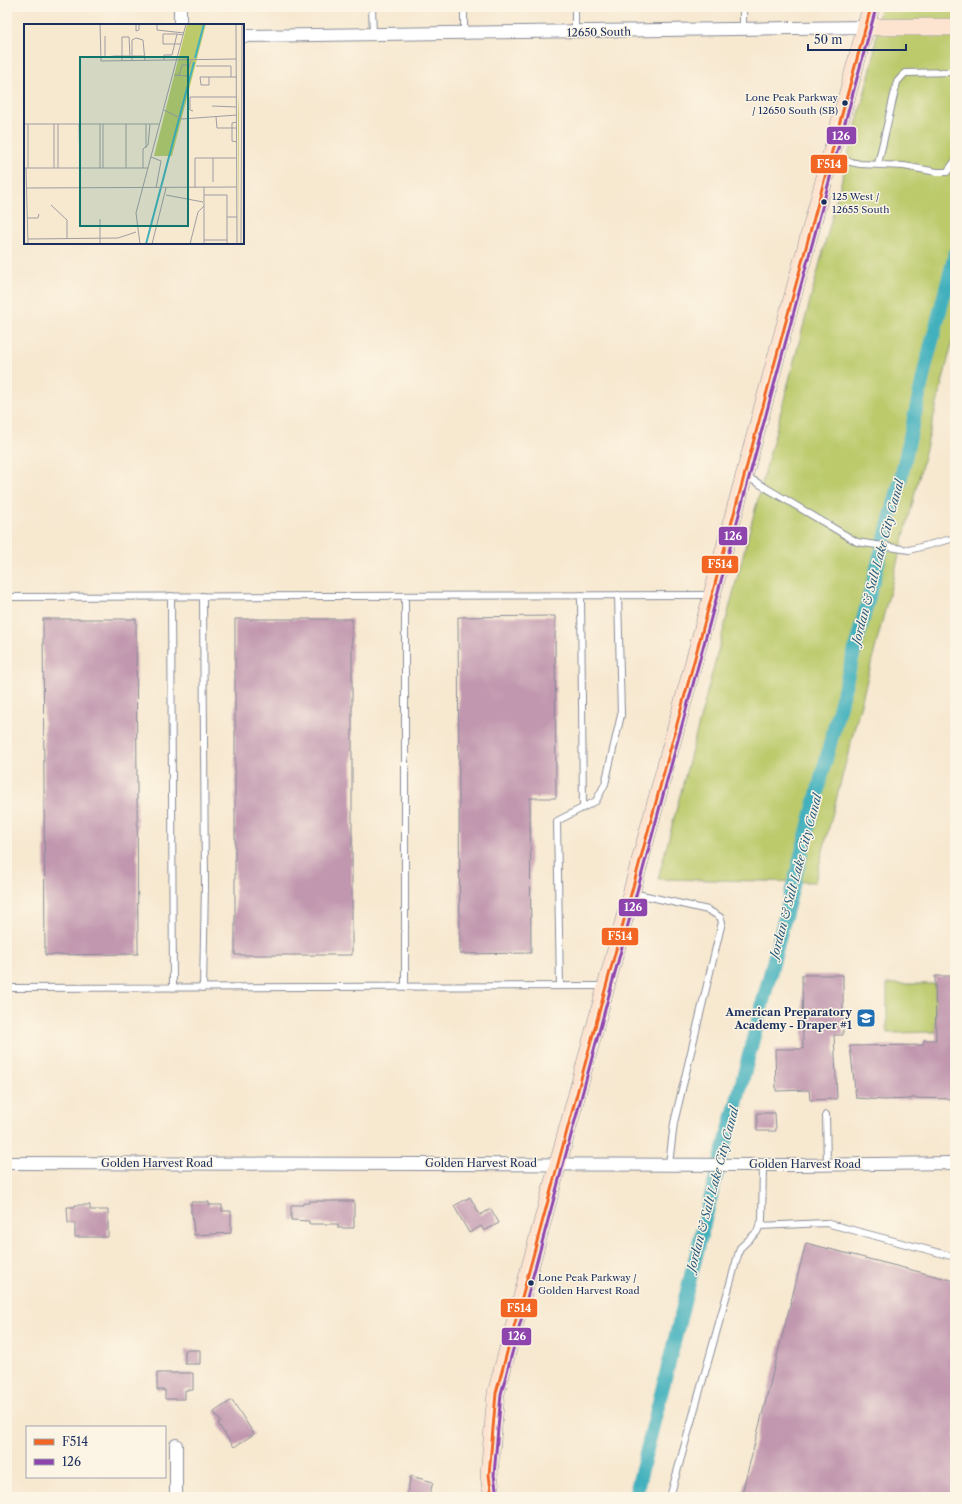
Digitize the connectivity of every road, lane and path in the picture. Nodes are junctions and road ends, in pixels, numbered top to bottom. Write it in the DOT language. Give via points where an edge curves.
graph roads {
  1 [pos="180,7"];
  2 [pos="372,7"];
  3 [pos="464,7"];
  4 [pos="575,7"];
  5 [pos="743,7"];
  6 [pos="871,7"];
  7 [pos="180,24"];
  8 [pos="955,26"];
  9 [pos="867,28"];
  10 [pos="743,29"];
  11 [pos="575,32"];
  12 [pos="464,34"];
  13 [pos="373,35"];
  14 [pos="244,36"];
  15 [pos="955,72"];
  16 [pos="831,158"];
  17 [pos="955,162"];
  18 [pos="878,164"];
  19 [pos="745,475"];
  20 [pos="955,538"];
  21 [pos="581,595"];
  22 [pos="618,595"];
  23 [pos="712,595"];
  24 [pos="7,596"];
  25 [pos="171,596"];
  26 [pos="203,596"];
  27 [pos="405,596"];
  28 [pos="582,808"];
  29 [pos="631,892"];
  30 [pos="560,986"];
  31 [pos="606,986"];
  32 [pos="405,987"];
  33 [pos="7,988"];
  34 [pos="173,988"];
  35 [pos="203,988"];
  36 [pos="826,1115"];
  37 [pos="7,1163"];
  38 [pos="955,1163"];
  39 [pos="557,1164"];
  40 [pos="669,1164"];
  41 [pos="827,1164"];
  42 [pos="763,1165"];
  43 [pos="759,1226"];
  44 [pos="955,1257"];
  45 [pos="176,1445"];
  46 [pos="176,1497"];
  47 [pos="492,1497"];
  48 [pos="670,1497"];
  1 -- 7 [label="street"];
  2 -- 13 [label="lane"];
  3 -- 12 [label="lane"];
  4 -- 11 [label="lane"];
  5 -- 10 [label="lane"];
  6 -- 9 [label="main road"];
  8 -- 9 [label="main road, 12650 South"];
  9 -- 10 [label="street, 12650 South"];
  9 -- 16 [label="main road"];
  10 -- 11 [label="street, 12650 South"];
  11 -- 12 [label="street, 12650 South"];
  12 -- 13 [label="street, 12650 South"];
  13 -- 14 [label="street, 12650 South"];
  15 -- 18 [label="lane" via="905,73 897,82"];
  16 -- 18 [label="lane" via="860,164"];
  16 -- 19 [label="main road"];
  17 -- 18 [label="lane" via="948,172"];
  19 -- 20 [label="lane" via="857,542 910,550"];
  19 -- 23 [label="main road"];
  21 -- 22 [label="lane"];
  21 -- 27 [label="lane"];
  21 -- 28 [label="lane"];
  22 -- 23 [label="lane"];
  22 -- 28 [label="lane" via="621,715 605,784 596,801"];
  23 -- 29 [label="main road"];
  24 -- 25 [label="lane"];
  25 -- 26 [label="lane"];
  25 -- 34 [label="lane"];
  26 -- 27 [label="lane"];
  26 -- 35 [label="lane" via="206,884"];
  27 -- 32 [label="lane"];
  28 -- 30 [label="lane" via="557,821"];
  29 -- 31 [label="main road"];
  29 -- 40 [label="lane" via="708,910 720,917 722,922 674,1123"];
  30 -- 31 [label="lane"];
  30 -- 32 [label="lane"];
  31 -- 39 [label="main road"];
  32 -- 35 [label="lane"];
  33 -- 34 [label="lane"];
  34 -- 35 [label="lane"];
  36 -- 41 [label="lane"];
  37 -- 39 [label="street, Golden Harvest Road"];
  38 -- 41 [label="street, Golden Harvest Road"];
  39 -- 40 [label="street, Golden Harvest Road"];
  39 -- 47 [label="main road" via="496,1393 489,1475"];
  40 -- 42 [label="street, Golden Harvest Road"];
  41 -- 42 [label="street, Golden Harvest Road"];
  42 -- 43 [label="lane" via="762,1220"];
  43 -- 44 [label="lane" via="826,1223"];
  43 -- 48 [label="lane" via="757,1232 740,1248"];
  45 -- 46 [label="street"];
}
